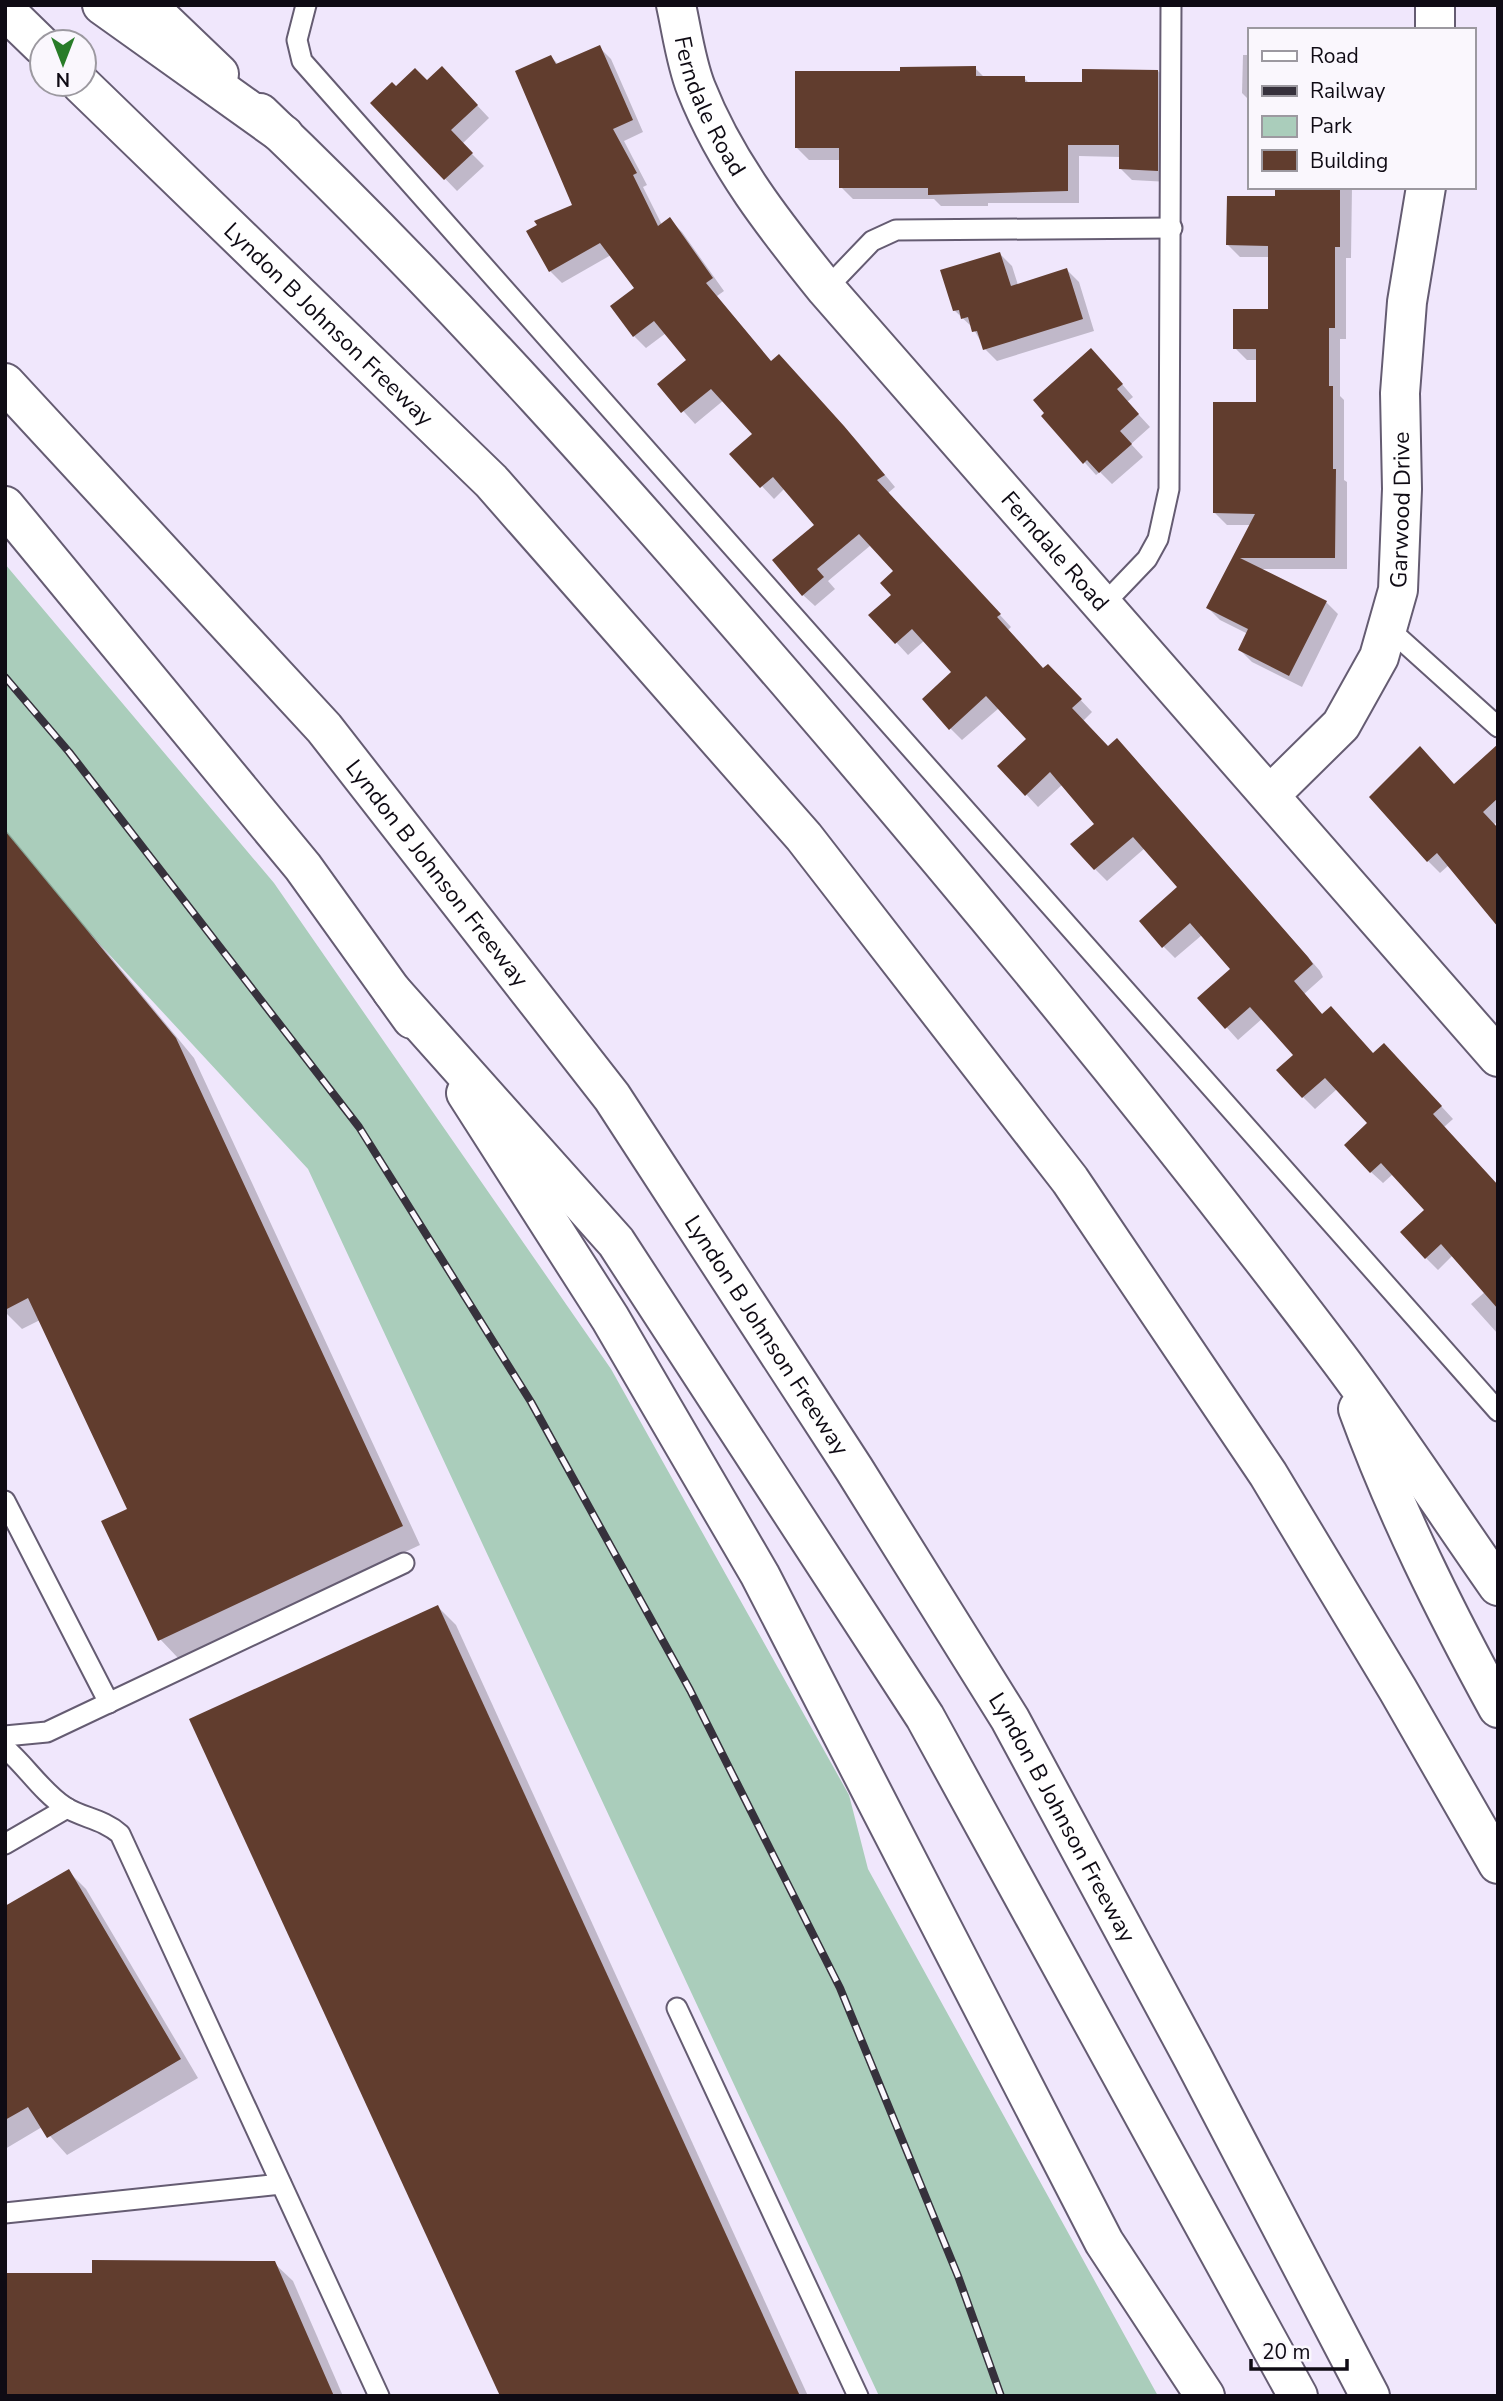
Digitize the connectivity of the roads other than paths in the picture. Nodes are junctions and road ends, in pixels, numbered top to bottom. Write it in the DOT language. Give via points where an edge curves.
graph roads {
  1 [pos="102,5"];
  2 [pos="147,5"];
  3 [pos="306,5"];
  4 [pos="676,5"];
  5 [pos="1171,5"];
  6 [pos="1435,5"];
  7 [pos="5,10"];
  8 [pos="1435,28"];
  9 [pos="28,32"];
  10 [pos="95,98"];
  11 [pos="284,135"];
  12 [pos="1426,189"];
  13 [pos="1172,228"];
  14 [pos="826,289"];
  15 [pos="5,383"];
  16 [pos="5,506"];
  17 [pos="1103,605"];
  18 [pos="1387,627"];
  19 [pos="1498,727"];
  20 [pos="1271,794"];
  21 [pos="392,991"];
  22 [pos="1498,1057"];
  23 [pos="1340,1360"];
  24 [pos="1498,1410"];
  25 [pos="5,1501"];
  26 [pos="404,1563"];
  27 [pos="1498,1586"];
  28 [pos="109,1703"];
  29 [pos="1498,1708"];
  30 [pos="5,1736"];
  31 [pos="5,1748"];
  32 [pos="67,1808"];
  33 [pos="5,1844"];
  34 [pos="1498,1864"];
  35 [pos="677,2008"];
  36 [pos="281,2184"];
  37 [pos="5,2213"];
  38 [pos="379,2396"];
  39 [pos="858,2396"];
  40 [pos="1205,2396"];
  41 [pos="1298,2396"];
  42 [pos="1370,2396"];
  1 -- 11 [label="main road"];
  2 -- 11 [label="main road"];
  3 -- 24 [label="lane" via="297,40 302,61"];
  4 -- 14 [label="main road, Ferndale Road" via="695,86 725,151 763,211"];
  5 -- 13 [label="lane"];
  6 -- 8 [label="main road"];
  7 -- 9 [label="main road"];
  10 -- 34 [label="main road, Lyndon B Johnson Freeway" via="491,481 804,837 1070,1180 1268,1474"];
  11 -- 23 [label="main road" via="482,335 708,588 1113,1067"];
  12 -- 18 [label="main road, Garwood Drive" via="1406,302 1398,590"];
  13 -- 14 [label="lane" via="896,230 872,241"];
  13 -- 17 [label="lane" via="1169,489 1158,539 1147,559"];
  14 -- 17 [label="main road, Ferndale Road"];
  15 -- 42 [label="main road, Lyndon B Johnson Freeway" via="324,727 612,1097 1010,1719"];
  16 -- 21 [label="main road" via="303,867"];
  17 -- 20 [label="main road, Ferndale Road"];
  18 -- 19 [label="lane"];
  18 -- 20 [label="main road, Garwood Drive" via="1379,657 1341,725"];
  20 -- 22 [label="main road, Ferndale Road"];
  21 -- 40 [label="main road" via="502,1146 610,1318 760,1575 1104,2242"];
  21 -- 41 [label="main road" via="616,1242 925,1717"];
  23 -- 27 [label="main road"];
  23 -- 29 [label="main road" via="1386,1486"];
  25 -- 28 [label="lane"];
  26 -- 28 [label="lane"];
  28 -- 30 [label="lane" via="47,1732"];
  31 -- 32 [label="lane"];
  32 -- 33 [label="lane"];
  32 -- 36 [label="lane" via="108,1823 120,1834"];
  35 -- 39 [label="lane"];
  36 -- 37 [label="lane"];
  36 -- 38 [label="lane"];
}
